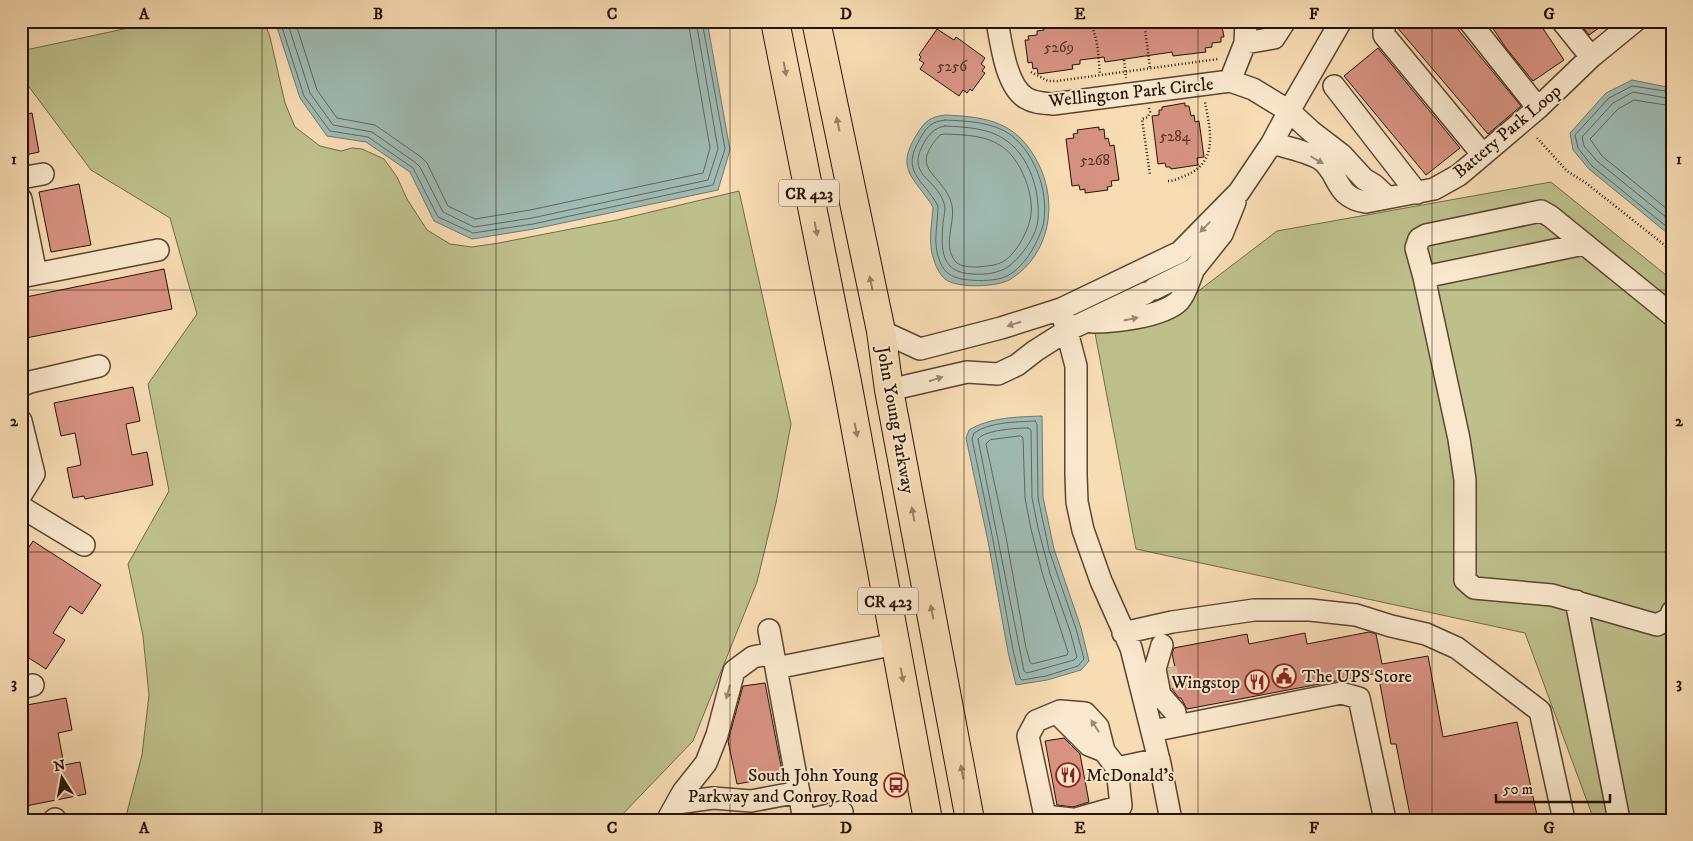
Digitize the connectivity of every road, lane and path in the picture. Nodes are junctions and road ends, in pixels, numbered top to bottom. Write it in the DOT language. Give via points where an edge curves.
graph roads {
  1 [pos="775,21"];
  2 [pos="816,21"];
  3 [pos="997,21"];
  4 [pos="1088,21"];
  5 [pos="1144,21"];
  6 [pos="1246,21"];
  7 [pos="1285,21"];
  8 [pos="1341,21"];
  9 [pos="1384,21"];
  10 [pos="1469,21"];
  11 [pos="1562,21"];
  12 [pos="1635,21"];
  13 [pos="1246,43"];
  14 [pos="1591,58"];
  15 [pos="1219,59"];
  16 [pos="1150,68"];
  17 [pos="1031,72"];
  18 [pos="1100,75"];
  19 [pos="1230,81"];
  20 [pos="1334,86"];
  21 [pos="1149,102"];
  22 [pos="1205,102"];
  23 [pos="792,105"];
  24 [pos="1538,108"];
  25 [pos="1288,111"];
  26 [pos="1537,138"];
  27 [pos="1272,143"];
  28 [pos="1483,154"];
  29 [pos="43,174"];
  30 [pos="1150,175"];
  31 [pos="21,178"];
  32 [pos="1168,181"];
  33 [pos="1239,192"];
  34 [pos="1417,193"];
  35 [pos="1387,197"];
  36 [pos="21,198"];
  37 [pos="1584,244"];
  38 [pos="158,250"];
  39 [pos="1672,251"];
  40 [pos="1164,260"];
  41 [pos="1186,273"];
  42 [pos="29,276"];
  43 [pos="1424,277"];
  44 [pos="1054,311"];
  45 [pos="1672,315"];
  46 [pos="881,331"];
  47 [pos="1068,331"];
  48 [pos="99,366"];
  49 [pos="847,382"];
  50 [pos="21,386"];
  51 [pos="889,390"];
  52 [pos="21,421"];
  53 [pos="903,463"];
  54 [pos="21,495"];
  55 [pos="21,507"];
  56 [pos="84,545"];
  57 [pos="1576,601"];
  58 [pos="1672,612"];
  59 [pos="769,630"];
  60 [pos="1123,632"];
  61 [pos="1159,635"];
  62 [pos="896,644"];
  63 [pos="775,661"];
  64 [pos="1166,668"];
  65 [pos="1175,712"];
  66 [pos="1152,731"];
  67 [pos="1159,758"];
  68 [pos="1117,768"];
  69 [pos="799,792"];
  70 [pos="673,811"];
  71 [pos="842,812"];
  72 [pos="1072,819"];
  73 [pos="804,820"];
  74 [pos="808,820"];
  75 [pos="928,820"];
  76 [pos="970,820"];
  77 [pos="1171,820"];
  78 [pos="1385,820"];
  79 [pos="1564,820"];
  80 [pos="1619,820"];
  1 -- 23 [label="highway, CR 423, one-way"];
  46 -- 2 [label="highway, John Young Parkway / CR 423, one-way"];
  3 -- 19 [label="street, Wellington Park Circle" via="1012,82 1024,97 1036,102 1053,104"];
  4 -- 18 [label="path" via="1093,28"];
  5 -- 16 [label="path"];
  6 -- 13 [label="street, Wellington Park Circle"];
  7 -- 13 [label="street" via="1274,38"];
  8 -- 25 [label="street"];
  9 -- 28 [label="street" via="1384,35"];
  10 -- 24 [label="street"];
  11 -- 14 [label="street"];
  12 -- 14 [label="street, Battery Park Loop"];
  13 -- 19 [label="street, Wellington Park Circle"];
  14 -- 24 [label="street, Battery Park Loop"];
  15 -- 16 [label="path"];
  16 -- 18 [label="path"];
  17 -- 18 [label="path" via="1048,81"];
  19 -- 25 [label="street, Wellington Park Circle" via="1253,89"];
  20 -- 34 [label="street"];
  21 -- 30 [label="path" via="1148,117 1142,119"];
  22 -- 32 [label="path" via="1210,150 1194,172"];
  23 -- 49 [label="highway, CR 423, one-way"];
  23 -- 51 [label="highway" via="819,152 864,378"];
  24 -- 28 [label="street, Battery Park Loop"];
  25 -- 27 [label="street"];
  25 -- 35 [label="street"];
  26 -- 39 [label="path" via="1567,172 1586,182"];
  27 -- 33 [label="street"];
  27 -- 35 [label="street, Battery Park Loop, one-way" via="1321,159 1346,195 1356,201"];
  28 -- 34 [label="street, Battery Park Loop" via="1459,175 1434,189"];
  29 -- 31 [label="street"];
  33 -- 40 [label="street, one-way" via="1180,252"];
  33 -- 41 [label="street" via="1222,234"];
  34 -- 35 [label="street, Battery Park Loop"];
  36 -- 42 [label="street"];
  37 -- 43 [label="street"];
  37 -- 43 [label="street" via="1541,211 1426,234 1419,239 1416,248"];
  37 -- 45 [label="street"];
  38 -- 42 [label="street"];
  40 -- 41 [label="street"];
  40 -- 44 [label="street"];
  41 -- 47 [label="street"];
  47 -- 41 [label="street, one-way" via="1157,312 1177,302 1185,292"];
  43 -- 57 [label="street" via="1460,439 1465,480 1465,580 1474,588 1552,595"];
  44 -- 46 [label="street, one-way" via="920,349"];
  44 -- 47 [label="street"];
  46 -- 51 [label="highway, John Young Parkway / CR 423"];
  51 -- 47 [label="street, one-way" via="967,372 998,374"];
  47 -- 60 [label="street" via="1064,372 1077,401 1077,502 1101,582"];
  48 -- 50 [label="street"];
  49 -- 53 [label="highway" via="879,402 894,448"];
  49 -- 62 [label="highway, CR 423, one-way"];
  51 -- 53 [label="highway, John Young Parkway / CR 423"];
  52 -- 54 [label="street" via="34,474"];
  76 -- 53 [label="highway, John Young Parkway / CR 423, one-way"];
  55 -- 56 [label="street"];
  57 -- 58 [label="street" via="1657,625 1670,618"];
  57 -- 80 [label="street"];
  59 -- 63 [label="street"];
  60 -- 61 [label="street"];
  60 -- 66 [label="street" via="1131,648"];
  61 -- 64 [label="street"];
  61 -- 65 [label="street" via="1155,670 1160,695"];
  61 -- 79 [label="street" via="1254,610 1310,610 1356,615 1426,634 1457,648 1540,711"];
  62 -- 63 [label="street"];
  62 -- 75 [label="highway, CR 423, one-way"];
  63 -- 69 [label="street"];
  63 -- 70 [label="street, one-way" via="753,657 734,671 706,763 683,792"];
  65 -- 66 [label="street"];
  65 -- 78 [label="street" via="1341,694 1359,698"];
  66 -- 67 [label="street"];
  67 -- 68 [label="street"];
  67 -- 77 [label="street"];
  68 -- 72 [label="street" via="1121,806"];
  68 -- 72 [label="street, one-way" via="1104,750 1098,727 1085,713 1060,711 1036,721 1028,736 1045,816"];
  69 -- 70 [label="street" via="751,801 713,798"];
  69 -- 73 [label="street"];
  71 -- 74 [label="street"];
}
